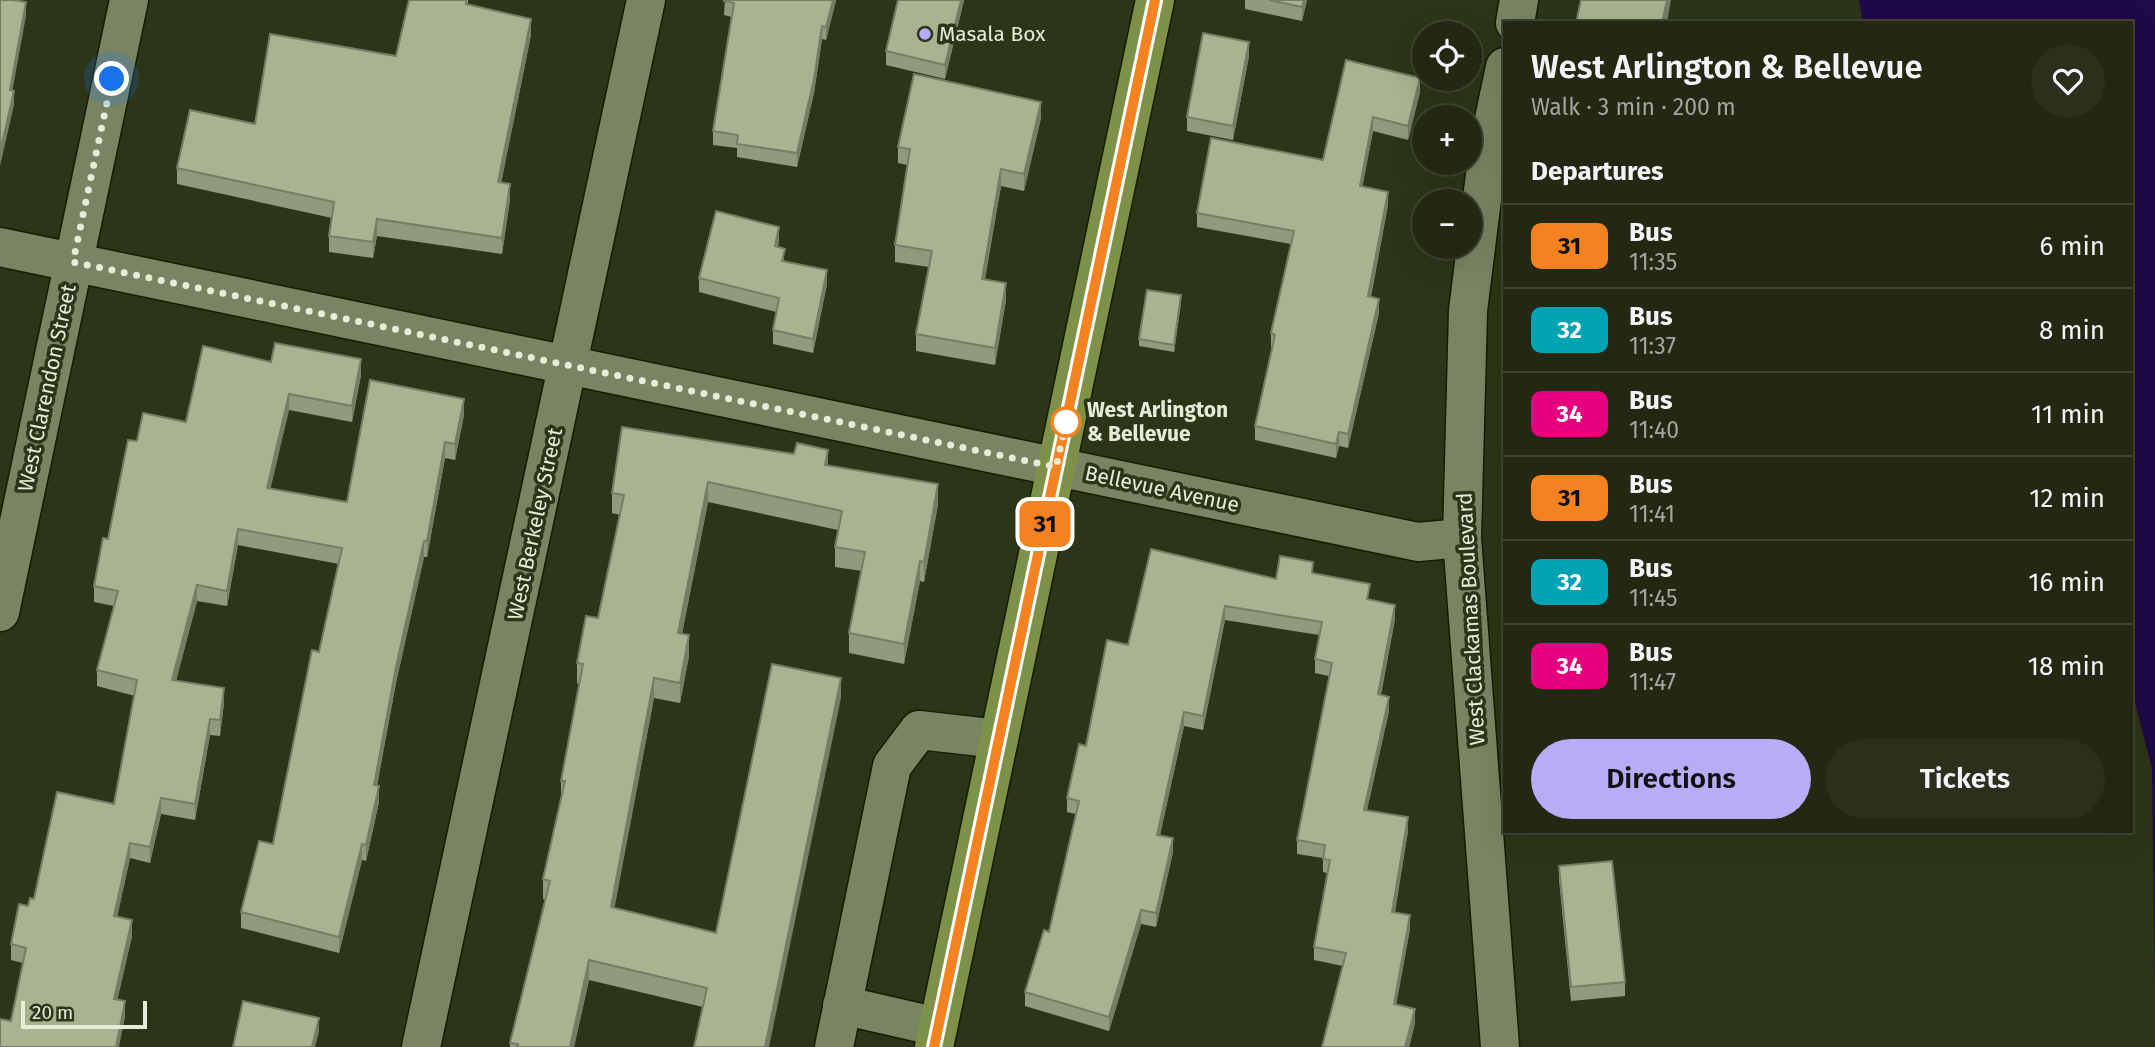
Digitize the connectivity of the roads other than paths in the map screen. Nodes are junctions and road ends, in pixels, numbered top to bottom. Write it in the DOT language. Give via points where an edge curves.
graph roads {
  1 [pos="129,0"];
  2 [pos="646,0"];
  3 [pos="1155,0"];
  4 [pos="1519,0"];
  5 [pos="1514,21"];
  6 [pos="1503,76"];
  7 [pos="0,247"];
  8 [pos="73,262"];
  9 [pos="570,363"];
  10 [pos="1056,467"];
  11 [pos="1462,538"];
  12 [pos="0,612"];
  13 [pos="999,740"];
  14 [pos="842,1004"];
  15 [pos="936,1037"];
  16 [pos="421,1047"];
  17 [pos="834,1047"];
  18 [pos="1500,1047"];
  1 -- 8 [label="street, West Clarendon Street"];
  2 -- 9 [label="street, West Berkeley Street"];
  3 -- 10 [label="main road"];
  4 -- 5 [label="street"];
  6 -- 11 [label="street, West Clackamas Boulevard" via="1489,143 1468,311"];
  7 -- 8 [label="street, Bellevue Avenue"];
  8 -- 9 [label="street, Bellevue Avenue"];
  8 -- 12 [label="street, West Clarendon Street"];
  9 -- 10 [label="street, Bellevue Avenue"];
  9 -- 16 [label="street, West Berkeley Street"];
  10 -- 11 [label="street, Bellevue Avenue" via="1418,542"];
  10 -- 13 [label="main road"];
  11 -- 18 [label="street, West Clackamas Boulevard"];
  13 -- 14 [label="street" via="919,730 892,766"];
  13 -- 15 [label="main road"];
  14 -- 15 [label="street"];
  14 -- 17 [label="street"];
}
